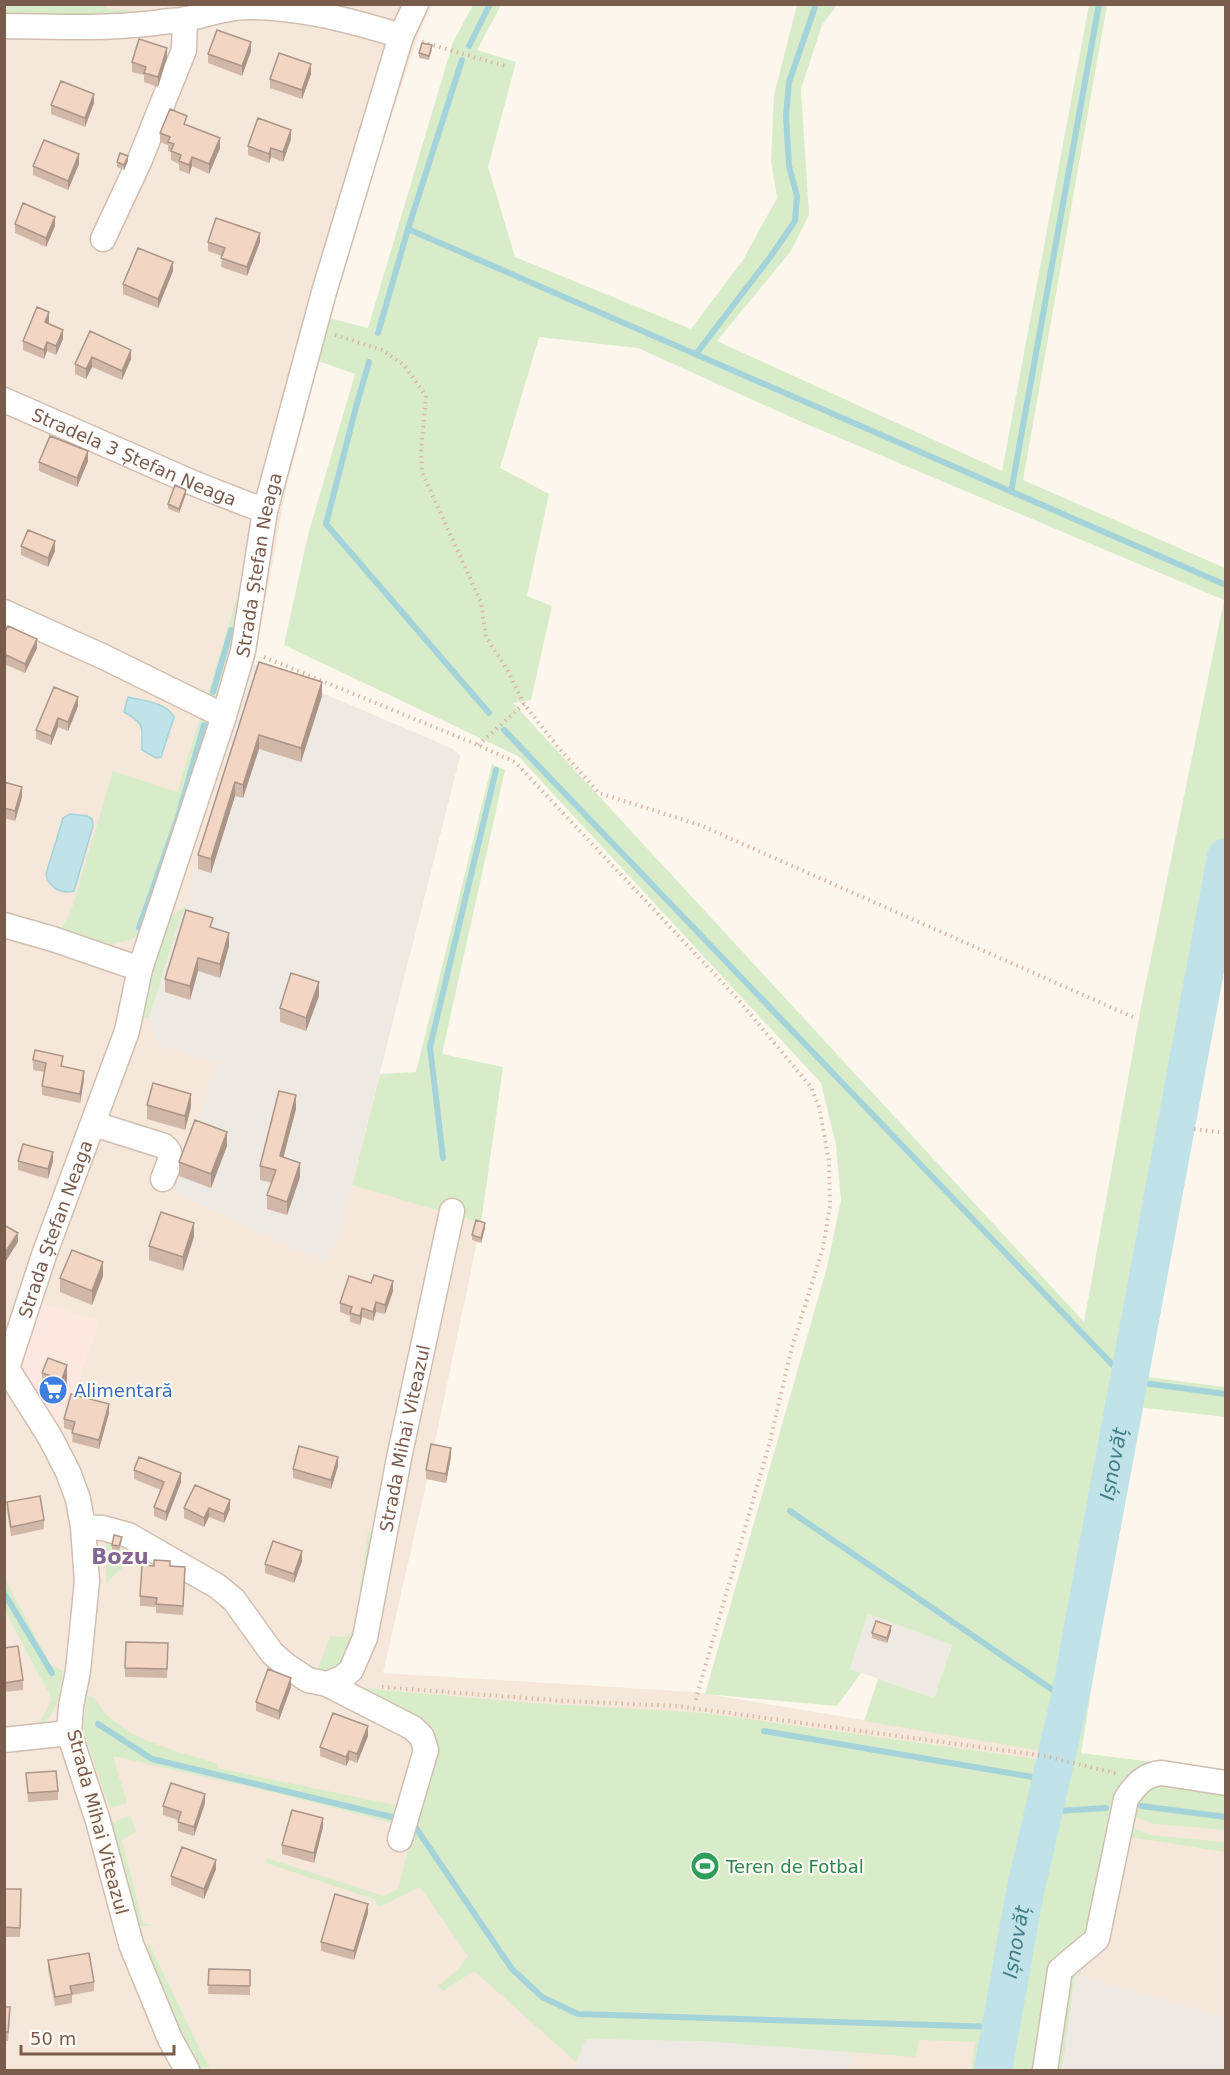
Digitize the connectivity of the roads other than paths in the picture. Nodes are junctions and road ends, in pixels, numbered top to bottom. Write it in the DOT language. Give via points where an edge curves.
graph roads {
  1 [pos="416,4"];
  2 [pos="185,19"];
  3 [pos="4,26"];
  4 [pos="401,36"];
  5 [pos="103,239"];
  6 [pos="4,400"];
  7 [pos="265,511"];
  8 [pos="4,612"];
  9 [pos="224,716"];
  10 [pos="4,925"];
  11 [pos="140,969"];
  12 [pos="94,1124"];
  13 [pos="163,1179"];
  14 [pos="452,1211"];
  15 [pos="6,1366"];
  16 [pos="83,1527"];
  17 [pos="334,1681"];
  18 [pos="69,1733"];
  19 [pos="4,1740"];
  20 [pos="1226,1783"];
  21 [pos="400,1839"];
  22 [pos="187,2070"];
  23 [pos="1045,2070"];
  1 -- 4 [label="street, Strada Ștefan Neaga"];
  2 -- 3 [label="street" via="125,26"];
  2 -- 4 [label="street" via="227,8 250,7 299,12"];
  2 -- 5 [label="street" via="184,50 140,162"];
  4 -- 7 [label="street, Strada Ștefan Neaga"];
  6 -- 7 [label="street, Stradela 3 Ștefan Neaga"];
  7 -- 9 [label="street, Strada Ștefan Neaga" via="243,651"];
  8 -- 9 [label="street"];
  9 -- 11 [label="street, Strada Ștefan Neaga"];
  10 -- 11 [label="street"];
  11 -- 12 [label="street, Strada Ștefan Neaga" via="127,1031"];
  12 -- 13 [label="street, Strada Ștefan Neaga" via="165,1146 171,1156"];
  12 -- 15 [label="street, Strada Ștefan Neaga"];
  14 -- 17 [label="street, Strada Mihai Viteazul" via="365,1638 351,1670"];
  15 -- 16 [label="street, Strada Mihai Viteazul" via="68,1472"];
  16 -- 17 [label="street" via="128,1535 217,1586 234,1600 272,1653 287,1666 308,1680"];
  16 -- 18 [label="street, Strada Mihai Viteazul" via="87,1581"];
  17 -- 21 [label="street" via="422,1737 426,1750"];
  18 -- 19 [label="street"];
  18 -- 22 [label="street, Strada Mihai Viteazul" via="98,1821 131,1944"];
  20 -- 23 [label="street" via="1152,1774 1136,1785 1126,1799 1097,1939 1060,1970"];
}
